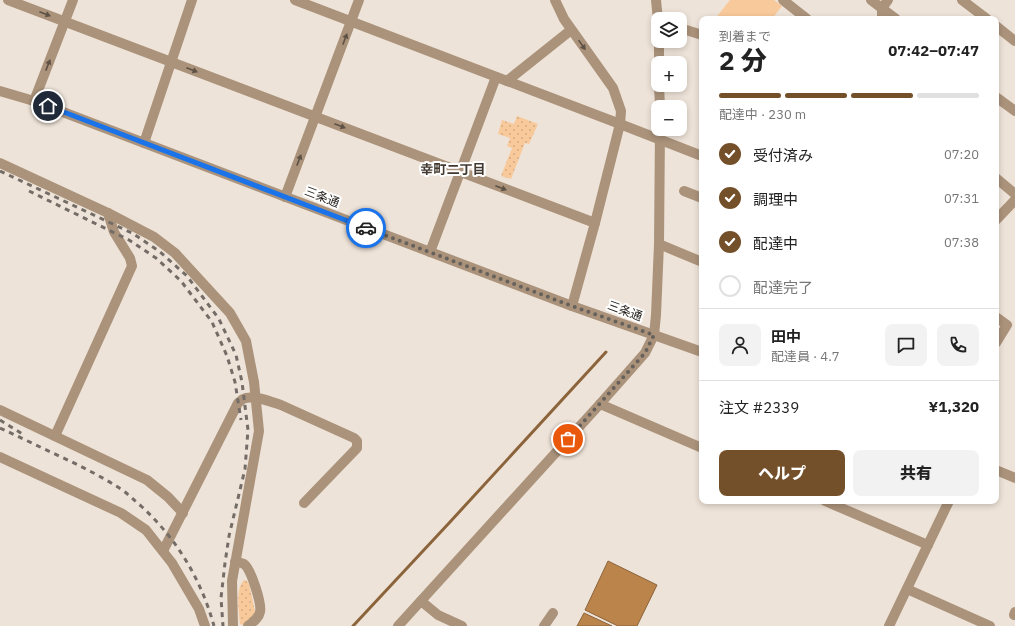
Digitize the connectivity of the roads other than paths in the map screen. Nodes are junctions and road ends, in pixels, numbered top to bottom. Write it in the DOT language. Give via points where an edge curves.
graph roads {
  1 [pos="8,0"];
  2 [pos="73,0"];
  3 [pos="192,0"];
  4 [pos="294,0"];
  5 [pos="359,0"];
  6 [pos="556,0"];
  7 [pos="656,0"];
  8 [pos="783,0"];
  9 [pos="872,0"];
  10 [pos="962,0"];
  11 [pos="885,4"];
  12 [pos="657,12"];
  13 [pos="803,16"];
  14 [pos="883,16"];
  15 [pos="894,16"];
  16 [pos="983,16"];
  17 [pos="65,21"];
  18 [pos="351,22"];
  19 [pos="999,28"];
  20 [pos="572,30"];
  21 [pos="687,30"];
  22 [pos="699,34"];
  23 [pos="1015,41"];
  24 [pos="171,62"];
  25 [pos="496,77"];
  26 [pos="507,81"];
  27 [pos="0,91"];
  28 [pos="999,98"];
  29 [pos="34,101"];
  30 [pos="1015,111"];
  31 [pos="315,117"];
  32 [pos="620,124"];
  33 [pos="660,136"];
  34 [pos="660,140"];
  35 [pos="144,143"];
  36 [pos="699,155"];
  37 [pos="0,163"];
  38 [pos="460,172"];
  39 [pos="999,181"];
  40 [pos="684,191"];
  41 [pos="1015,194"];
  42 [pos="285,197"];
  43 [pos="699,197"];
  44 [pos="1015,200"];
  45 [pos="108,213"];
  46 [pos="999,217"];
  47 [pos="595,224"];
  48 [pos="659,244"];
  49 [pos="430,252"];
  50 [pos="699,261"];
  51 [pos="572,306"];
  52 [pos="999,319"];
  53 [pos="654,335"];
  54 [pos="999,338"];
  55 [pos="699,351"];
  56 [pos="256,397"];
  57 [pos="600,404"];
  58 [pos="0,410"];
  59 [pos="55,436"];
  60 [pos="699,447"];
  61 [pos="0,457"];
  62 [pos="999,471"];
  63 [pos="1015,478"];
  64 [pos="304,503"];
  65 [pos="833,504"];
  66 [pos="948,504"];
  67 [pos="183,512"];
  68 [pos="928,545"];
  69 [pos="163,551"];
  70 [pos="235,562"];
  71 [pos="907,589"];
  72 [pos="421,601"];
  73 [pos="1015,612"];
  74 [pos="553,613"];
  75 [pos="1015,616"];
  76 [pos="205,626"];
  77 [pos="233,626"];
  78 [pos="248,626"];
  79 [pos="398,626"];
  80 [pos="462,626"];
  81 [pos="544,626"];
  82 [pos="890,626"];
  83 [pos="990,626"];
  1 -- 17 [label="street, one-way"];
  2 -- 17 [label="street"];
  3 -- 24 [label="street"];
  4 -- 18 [label="street"];
  5 -- 18 [label="street"];
  6 -- 20 [label="street"];
  7 -- 12 [label="street"];
  8 -- 13 [label="street"];
  9 -- 11 [label="street"];
  10 -- 16 [label="street"];
  11 -- 14 [label="street"];
  11 -- 15 [label="street"];
  17 -- 24 [label="street"];
  29 -- 17 [label="street, one-way"];
  18 -- 25 [label="street"];
  31 -- 18 [label="street, one-way"];
  19 -- 23 [label="street"];
  20 -- 26 [label="street"];
  20 -- 32 [label="street, one-way" via="613,88 621,111"];
  21 -- 22 [label="street"];
  24 -- 31 [label="street, one-way"];
  24 -- 35 [label="street"];
  25 -- 26 [label="street"];
  25 -- 38 [label="street"];
  26 -- 32 [label="street"];
  27 -- 29 [label="street, 三条通"];
  28 -- 30 [label="street"];
  29 -- 35 [label="street, 三条通"];
  31 -- 38 [label="street, one-way"];
  42 -- 31 [label="street, one-way"];
  32 -- 34 [label="street"];
  32 -- 47 [label="street"];
  33 -- 34 [label="street"];
  34 -- 36 [label="street"];
  34 -- 48 [label="street"];
  35 -- 42 [label="street, 三条通"];
  37 -- 45 [label="street"];
  38 -- 47 [label="street, one-way"];
  38 -- 49 [label="street"];
  39 -- 41 [label="street"];
  40 -- 43 [label="street"];
  42 -- 49 [label="street, 三条通"];
  44 -- 46 [label="street"];
  45 -- 56 [label="street" via="154,237 175,252 230,313 246,341"];
  45 -- 59 [label="street" via="114,232 132,266"];
  47 -- 51 [label="street"];
  48 -- 50 [label="street"];
  48 -- 53 [label="street"];
  49 -- 51 [label="street, 三条通"];
  51 -- 53 [label="street, 三条通"];
  52 -- 54 [label="street" via="1007,325"];
  53 -- 55 [label="street, 三条通"];
  53 -- 57 [label="street" via="645,353"];
  56 -- 64 [label="street" via="281,405 357,441 356,448"];
  56 -- 67 [label="street" via="244,398 238,403"];
  56 -- 70 [label="street" via="260,431"];
  57 -- 60 [label="street"];
  57 -- 72 [label="street"];
  58 -- 59 [label="street"];
  59 -- 67 [label="street" via="147,480"];
  61 -- 69 [label="street" via="121,513 146,530"];
  62 -- 63 [label="street"];
  65 -- 68 [label="street"];
  66 -- 68 [label="street"];
  67 -- 69 [label="street"];
  68 -- 71 [label="street"];
  69 -- 76 [label="street" via="199,609"];
  70 -- 77 [label="street" via="232,581"];
  70 -- 78 [label="street" via="244,564 249,571 260,601 261,611"];
  71 -- 82 [label="street"];
  71 -- 83 [label="street"];
  72 -- 79 [label="street"];
  72 -- 80 [label="street" via="438,615"];
  73 -- 75 [label="street"];
  74 -- 81 [label="street"];
}
